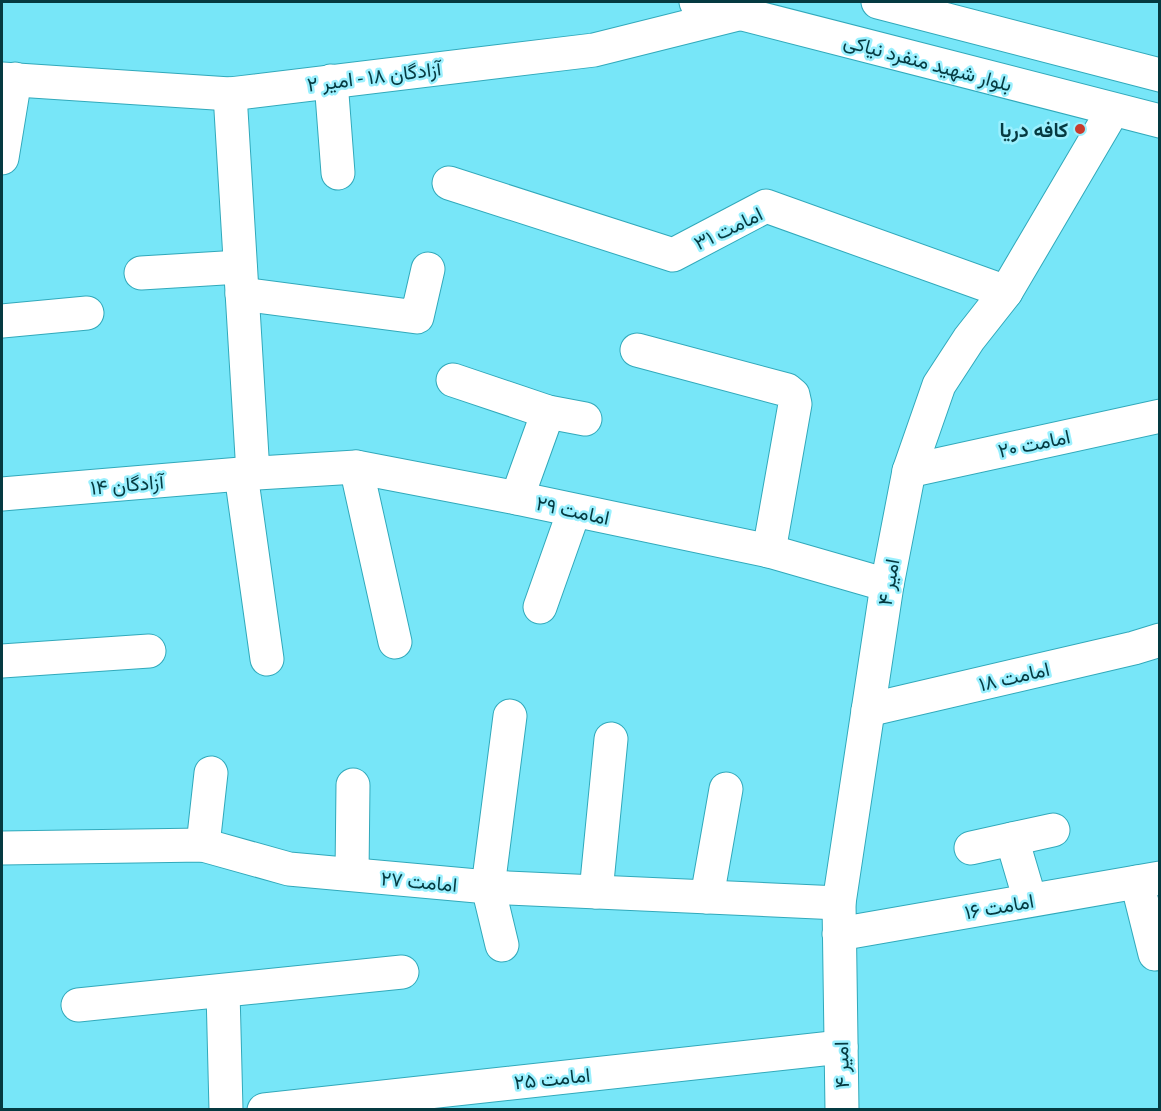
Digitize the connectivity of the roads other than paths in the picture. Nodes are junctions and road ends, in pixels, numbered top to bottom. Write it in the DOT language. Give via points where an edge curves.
graph roads {
  1 [pos="696,2"];
  2 [pos="878,2"];
  3 [pos="742,13"];
  4 [pos="961,13"];
  5 [pos="1158,70"];
  6 [pos="8,79"];
  7 [pos="331,81"];
  8 [pos="230,94"];
  9 [pos="1113,110"];
  10 [pos="1160,121"];
  11 [pos="2,158"];
  12 [pos="338,173"];
  13 [pos="449,183"];
  14 [pos="428,269"];
  15 [pos="141,273"];
  16 [pos="241,280"];
  17 [pos="1006,292"];
  18 [pos="87,313"];
  19 [pos="2,321"];
  20 [pos="637,350"];
  21 [pos="453,380"];
  22 [pos="548,412"];
  23 [pos="1160,416"];
  24 [pos="585,419"];
  25 [pos="356,467"];
  26 [pos="909,471"];
  27 [pos="247,474"];
  28 [pos="2,494"];
  29 [pos="517,498"];
  30 [pos="574,511"];
  31 [pos="769,551"];
  32 [pos="887,585"];
  33 [pos="540,607"];
  34 [pos="1160,640"];
  35 [pos="395,642"];
  36 [pos="148,651"];
  37 [pos="267,659"];
  38 [pos="2,661"];
  39 [pos="868,710"];
  40 [pos="510,716"];
  41 [pos="611,739"];
  42 [pos="211,773"];
  43 [pos="353,785"];
  44 [pos="726,789"];
  45 [pos="1053,830"];
  46 [pos="1012,839"];
  47 [pos="203,845"];
  48 [pos="2,848"];
  49 [pos="971,848"];
  50 [pos="352,874"];
  51 [pos="1148,880"];
  52 [pos="489,887"];
  53 [pos="596,892"];
  54 [pos="706,897"];
  55 [pos="1030,900"];
  56 [pos="839,919"];
  57 [pos="502,945"];
  58 [pos="1155,954"];
  59 [pos="402,972"];
  60 [pos="223,991"];
  61 [pos="78,1005"];
  62 [pos="841,1047"];
  63 [pos="226,1110"];
  64 [pos="264,1110"];
  65 [pos="842,1110"];
  1 -- 3 [label="street, بلوار شهید منفرد نیاکی"];
  2 -- 4 [label="street"];
  3 -- 7 [label="street, آزادگان ۱۸ - امیر ۲" via="594,50"];
  3 -- 9 [label="street, بلوار شهید منفرد نیاکی"];
  4 -- 5 [label="street"];
  6 -- 8 [label="street, آزادگان ۱۸ - امیر ۲"];
  6 -- 11 [label="street"];
  7 -- 8 [label="street, آزادگان ۱۸ - امیر ۲"];
  7 -- 12 [label="street"];
  8 -- 16 [label="street"];
  9 -- 10 [label="street, بلوار شهید منفرد نیاکی"];
  9 -- 17 [label="street, امیر ۴"];
  13 -- 17 [label="street, امامت ۳۱" via="673,255 766,206"];
  14 -- 16 [label="street" via="417,317"];
  15 -- 16 [label="street"];
  16 -- 27 [label="street"];
  17 -- 26 [label="street, امیر ۴" via="939,385"];
  18 -- 19 [label="street"];
  20 -- 31 [label="street" via="794,394"];
  21 -- 22 [label="street"];
  22 -- 24 [label="street"];
  22 -- 29 [label="street"];
  23 -- 26 [label="street, امامت ۲۰"];
  25 -- 27 [label="street, امامت ۲۹"];
  25 -- 29 [label="street, امامت ۲۹"];
  25 -- 35 [label="street"];
  26 -- 32 [label="street, امیر ۴"];
  27 -- 28 [label="street, آزادگان ۱۴"];
  27 -- 37 [label="street"];
  29 -- 30 [label="street, امامت ۲۹"];
  30 -- 31 [label="street, امامت ۲۹"];
  30 -- 33 [label="street"];
  31 -- 32 [label="street, امامت ۲۹"];
  32 -- 39 [label="street, امیر ۴"];
  34 -- 39 [label="street, امامت ۱۸"];
  36 -- 38 [label="street"];
  39 -- 56 [label="street, امیر ۴"];
  40 -- 52 [label="street"];
  41 -- 53 [label="street"];
  42 -- 47 [label="street"];
  43 -- 50 [label="street"];
  44 -- 54 [label="street"];
  45 -- 46 [label="street"];
  46 -- 49 [label="street"];
  46 -- 55 [label="street"];
  47 -- 48 [label="street, امامت ۲۷"];
  47 -- 50 [label="street, امامت ۲۷" via="289,869"];
  50 -- 52 [label="street, امامت ۲۷"];
  51 -- 55 [label="street, امامت ۱۶"];
  51 -- 58 [label="street"];
  52 -- 53 [label="street, امامت ۲۷"];
  52 -- 57 [label="street"];
  53 -- 54 [label="street, امامت ۲۷"];
  54 -- 56 [label="street, امامت ۲۷"];
  55 -- 56 [label="street, امامت ۱۶"];
  56 -- 62 [label="street, امیر ۴"];
  59 -- 60 [label="street"];
  60 -- 61 [label="street"];
  60 -- 63 [label="street"];
  62 -- 64 [label="street, امامت ۲۵"];
  62 -- 65 [label="street, امیر ۴"];
}
